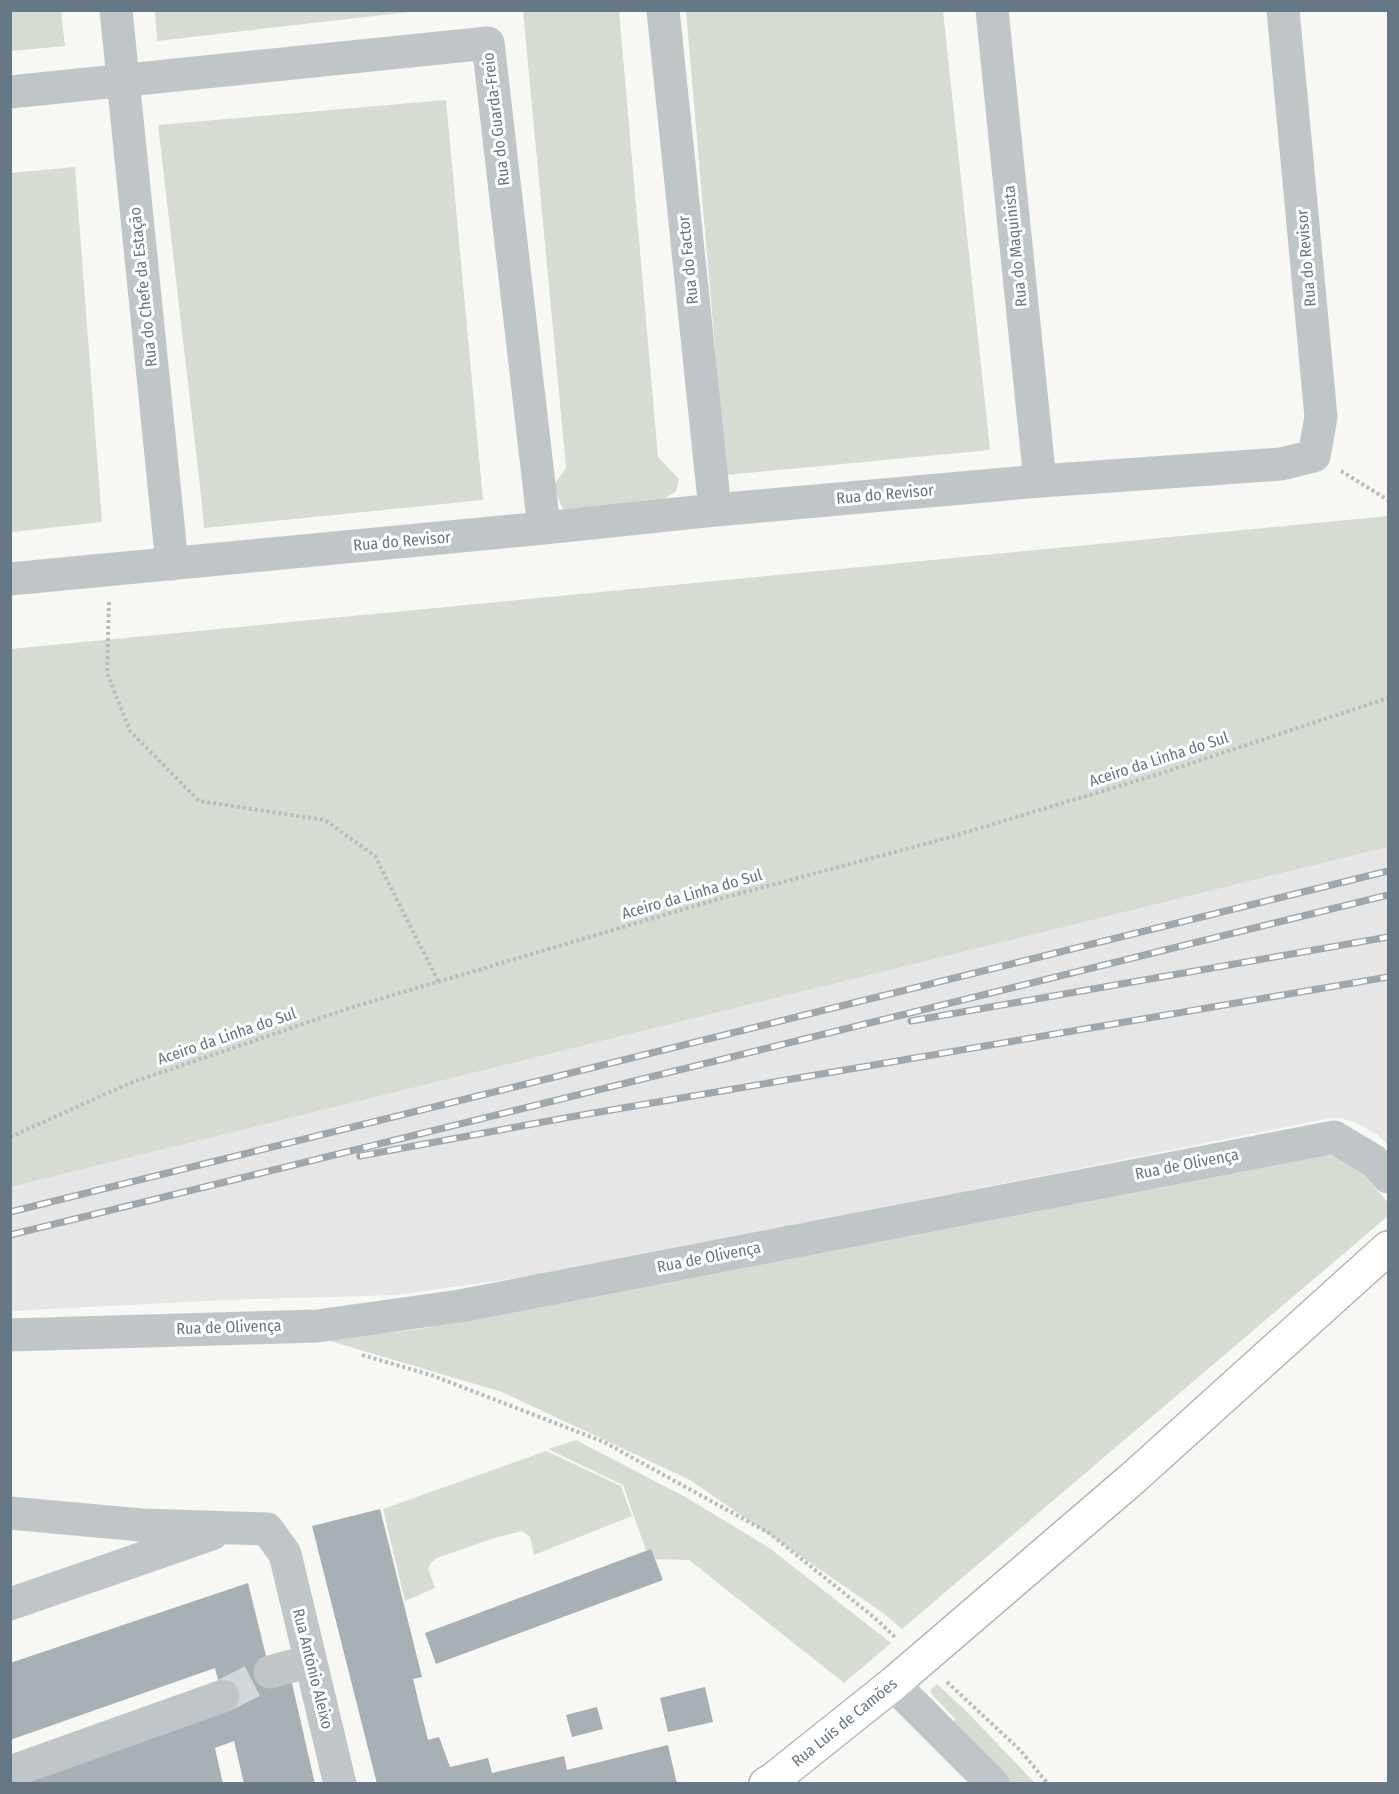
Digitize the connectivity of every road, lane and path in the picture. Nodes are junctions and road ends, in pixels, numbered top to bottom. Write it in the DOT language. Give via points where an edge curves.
graph roads {
  1 [pos="116,10"];
  2 [pos="663,10"];
  3 [pos="992,10"];
  4 [pos="1283,10"];
  5 [pos="123,80"];
  6 [pos="10,92"];
  7 [pos="1314,456"];
  8 [pos="1040,481"];
  9 [pos="1389,500"];
  10 [pos="715,510"];
  11 [pos="544,528"];
  12 [pos="172,564"];
  13 [pos="110,570"];
  14 [pos="10,579"];
  15 [pos="1389,698"];
  16 [pos="438,981"];
  17 [pos="10,1137"];
  18 [pos="1389,1178"];
  19 [pos="1389,1248"];
  20 [pos="10,1335"];
  21 [pos="358,1353"];
  22 [pos="10,1513"];
  23 [pos="231,1528"];
  24 [pos="10,1604"];
  25 [pos="922,1660"];
  26 [pos="310,1661"];
  27 [pos="270,1672"];
  28 [pos="893,1684"];
  29 [pos="223,1696"];
  30 [pos="10,1772"];
  31 [pos="772,1782"];
  32 [pos="340,1784"];
  33 [pos="993,1784"];
  34 [pos="1048,1784"];
  1 -- 5 [label="street, Rua do Chefe da Estação"];
  2 -- 10 [label="street, Rua do Factor"];
  3 -- 8 [label="street, Rua do Maquinista"];
  4 -- 7 [label="street, Rua do Revisor" via="1322,417"];
  5 -- 6 [label="street, Rua do Guarda-Freio"];
  5 -- 11 [label="street, Rua do Guarda-Freio" via="488,43"];
  5 -- 12 [label="street, Rua do Chefe da Estação"];
  7 -- 8 [label="street, Rua do Revisor" via="1281,464"];
  7 -- 9 [label="path"];
  8 -- 10 [label="street, Rua do Revisor"];
  10 -- 11 [label="street, Rua do Revisor"];
  11 -- 12 [label="street, Rua do Revisor"];
  12 -- 13 [label="street, Rua do Revisor"];
  13 -- 14 [label="street, Rua do Revisor"];
  13 -- 16 [label="path" via="107,673 130,731 199,801 325,820 375,856"];
  15 -- 16 [label="path, Aceiro da Linha do Sul" via="947,838 708,902"];
  16 -- 17 [label="path, Aceiro da Linha do Sul" via="129,1083"];
  18 -- 20 [label="street, Rua de Olivença" via="1374,1161 1334,1137 460,1306 317,1326"];
  19 -- 25 [label="main road, Rua Luís de Camões" via="1133,1478"];
  21 -- 25 [label="path" via="431,1375 604,1442 769,1533"];
  22 -- 23 [label="street"];
  23 -- 24 [label="street"];
  23 -- 26 [label="street, Rua António Aleixo" via="267,1529 285,1554"];
  25 -- 28 [label="main road, Rua Luís de Camões"];
  25 -- 34 [label="path" via="1020,1750"];
  26 -- 27 [label="street"];
  26 -- 32 [label="street, Rua António Aleixo"];
  28 -- 31 [label="main road, Rua Luís de Camões"];
  28 -- 33 [label="street"];
  29 -- 30 [label="street"];
}
